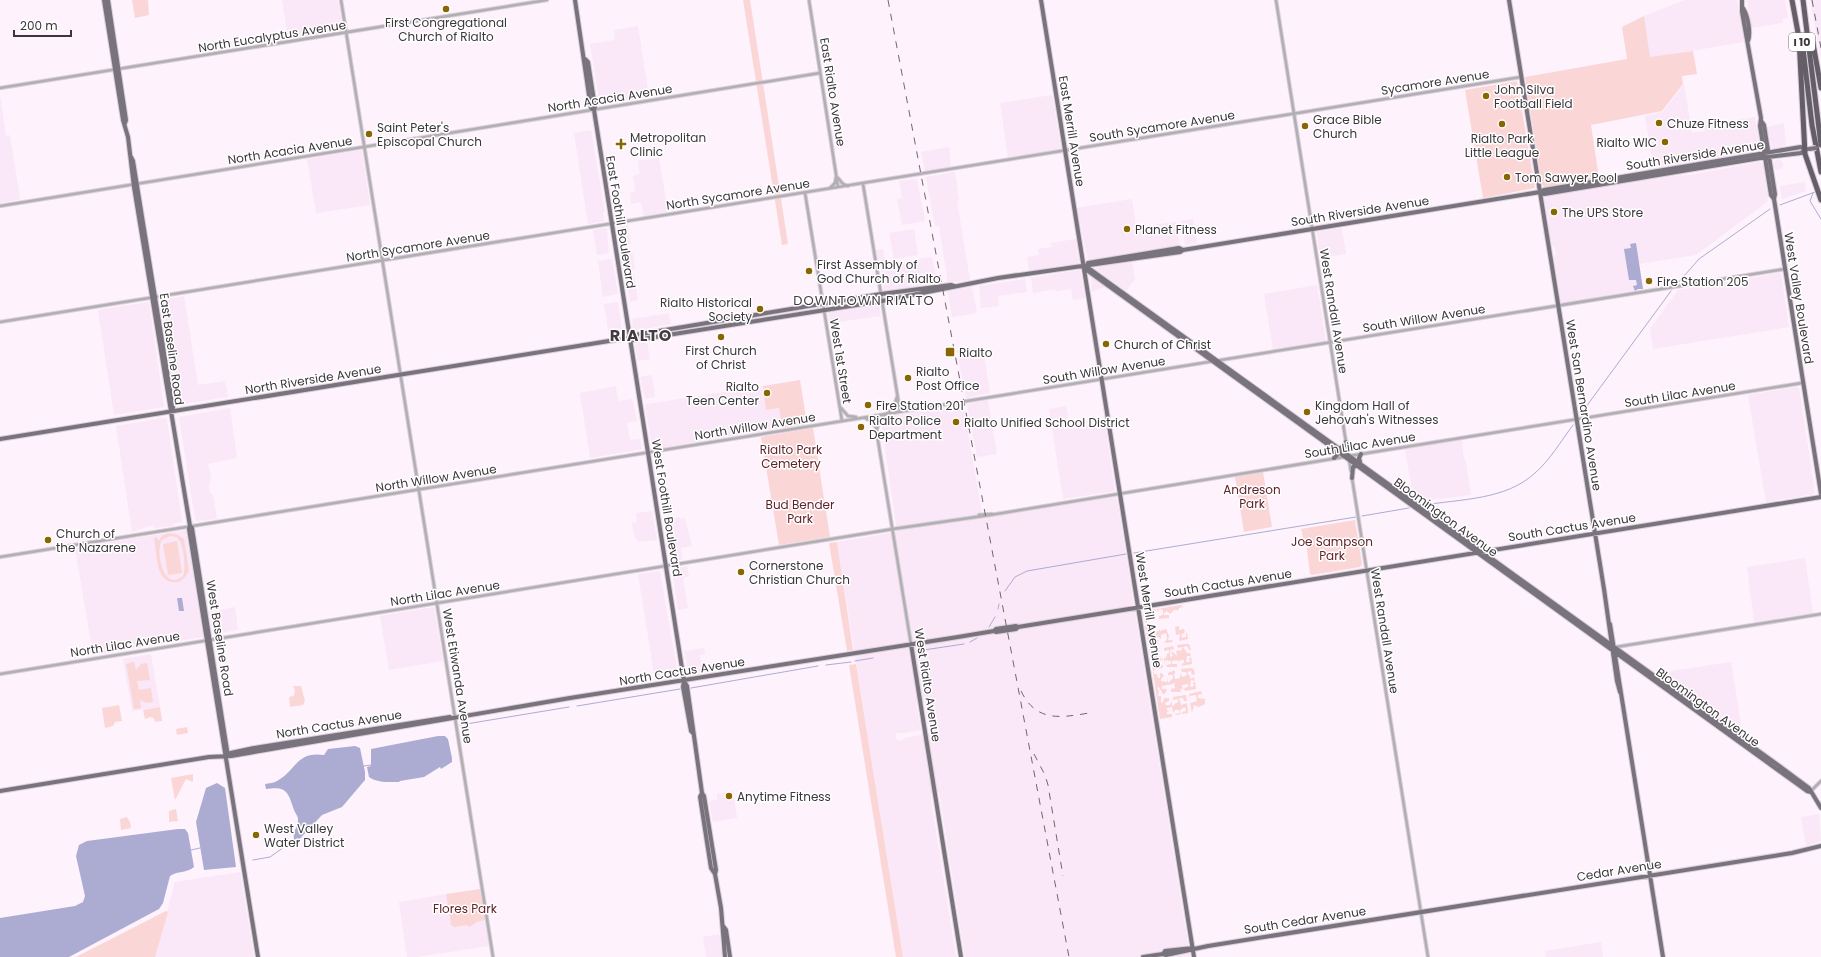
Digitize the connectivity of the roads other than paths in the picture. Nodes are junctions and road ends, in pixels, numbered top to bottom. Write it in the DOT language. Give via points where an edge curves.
graph roads {
  1 [pos="106,0"];
  2 [pos="340,0"];
  3 [pos="547,0"];
  4 [pos="575,0"];
  5 [pos="809,0"];
  6 [pos="1041,0"];
  7 [pos="1276,0"];
  8 [pos="1509,0"];
  9 [pos="1742,0"];
  10 [pos="1794,0"];
  11 [pos="1803,0"];
  12 [pos="1806,16"];
  13 [pos="346,33"];
  14 [pos="117,70"];
  15 [pos="820,73"];
  16 [pos="1522,77"];
  17 [pos="0,88"];
  18 [pos="1821,88"];
  19 [pos="1351,105"];
  20 [pos="594,110"];
  21 [pos="1294,115"];
  22 [pos="1821,146"];
  23 [pos="364,147"];
  24 [pos="1807,149"];
  25 [pos="1065,151"];
  26 [pos="1767,156"];
  27 [pos="836,170"];
  28 [pos="1664,170"];
  29 [pos="1821,172"];
  30 [pos="1652,176"];
  31 [pos="135,183"];
  32 [pos="863,184"];
  33 [pos="848,186"];
  34 [pos="838,187"];
  35 [pos="830,189"];
  36 [pos="1540,192"];
  37 [pos="805,193"];
  38 [pos="1821,200"];
  39 [pos="0,206"];
  40 [pos="611,224"];
  41 [pos="1312,229"];
  42 [pos="1182,250"];
  43 [pos="382,261"];
  44 [pos="1095,265"];
  45 [pos="1083,266"];
  46 [pos="1785,269"];
  47 [pos="1097,272"];
  48 [pos="954,286"];
  49 [pos="881,294"];
  50 [pos="153,298"];
  51 [pos="882,301"];
  52 [pos="823,304"];
  53 [pos="1558,306"];
  54 [pos="824,310"];
  55 [pos="0,322"];
  56 [pos="629,338"];
  57 [pos="1330,342"];
  58 [pos="163,358"];
  59 [pos="1219,360"];
  60 [pos="1213,362"];
  61 [pos="400,374"];
  62 [pos="1102,379"];
  63 [pos="1802,383"];
  64 [pos="897,395"];
  65 [pos="840,406"];
  66 [pos="900,411"];
  67 [pos="172,412"];
  68 [pos="886,414"];
  69 [pos="874,416"];
  70 [pos="865,417"];
  71 [pos="859,418"];
  72 [pos="1576,420"];
  73 [pos="842,421"];
  74 [pos="877,431"];
  75 [pos="0,438"];
  76 [pos="1346,442"];
  77 [pos="1338,449"];
  78 [pos="648,452"];
  79 [pos="1361,454"];
  80 [pos="1348,456"];
  81 [pos="1334,458"];
  82 [pos="1358,464"];
  83 [pos="1352,478"];
  84 [pos="419,489"];
  85 [pos="1121,493"];
  86 [pos="1821,496"];
  87 [pos="190,526"];
  88 [pos="893,529"];
  89 [pos="1595,533"];
  90 [pos="1467,545"];
  91 [pos="1497,549"];
  92 [pos="1478,552"];
  93 [pos="1483,552"];
  94 [pos="1463,555"];
  95 [pos="0,557"];
  96 [pos="1495,560"];
  97 [pos="666,566"];
  98 [pos="1366,570"];
  99 [pos="437,603"];
  100 [pos="1138,607"];
  101 [pos="1821,614"];
  102 [pos="1609,621"];
  103 [pos="1610,635"];
  104 [pos="1604,638"];
  105 [pos="208,640"];
  106 [pos="911,644"];
  107 [pos="1611,644"];
  108 [pos="1614,650"];
  109 [pos="1623,658"];
  110 [pos="1617,662"];
  111 [pos="0,674"];
  112 [pos="684,681"];
  113 [pos="1660,684"];
  114 [pos="1673,689"];
  115 [pos="1620,692"];
  116 [pos="1698,710"];
  117 [pos="455,717"];
  118 [pos="226,755"];
  119 [pos="1821,781"];
  120 [pos="0,791"];
  121 [pos="1811,792"];
  122 [pos="702,793"];
  123 [pos="1821,808"];
  124 [pos="1821,846"];
  125 [pos="714,874"];
  126 [pos="1649,875"];
  127 [pos="1421,912"];
  128 [pos="723,926"];
  129 [pos="1193,948"];
  130 [pos="258,957"];
  131 [pos="493,957"];
  132 [pos="729,957"];
  133 [pos="961,957"];
  134 [pos="1144,957"];
  135 [pos="1194,957"];
  136 [pos="1428,957"];
  137 [pos="1662,957"];
  1 -- 14 [label="main road, East Baseline Road"];
  2 -- 13 [label="street, West Etiwanda Avenue"];
  3 -- 13 [label="street, North Eucalyptus Avenue"];
  4 -- 20 [label="main road, East Foothill Boulevard" via="585,59 588,62"];
  5 -- 15 [label="street, East Rialto Avenue"];
  6 -- 25 [label="main road, East Merrill Avenue"];
  7 -- 21 [label="street, West Randall Avenue"];
  8 -- 16 [label="main road, West San Bernardino Avenue"];
  9 -- 26 [label="main road, West Valley Boulevard" via="1747,20 1760,126"];
  10 -- 24 [label="highway"];
  10 -- 29 [label="highway, I 10"];
  11 -- 12 [label="highway, I 10"];
  12 -- 18 [label="highway"];
  12 -- 22 [label="highway, I 10"];
  13 -- 14 [label="street, North Eucalyptus Avenue"];
  13 -- 23 [label="street, West Etiwanda Avenue"];
  14 -- 17 [label="street, North Eucalyptus Avenue"];
  14 -- 31 [label="main road, East Baseline Road"];
  15 -- 20 [label="street, North Acacia Avenue"];
  15 -- 27 [label="street, East Rialto Avenue"];
  16 -- 19 [label="street, Sycamore Avenue"];
  16 -- 36 [label="main road, West San Bernardino Avenue"];
  19 -- 21 [label="street, South Sycamore Avenue"];
  20 -- 23 [label="street, North Acacia Avenue"];
  20 -- 40 [label="main road, East Foothill Boulevard"];
  21 -- 25 [label="street, South Sycamore Avenue"];
  21 -- 41 [label="street, West Randall Avenue"];
  22 -- 24 [label="main road, South Riverside Avenue, bridge"];
  23 -- 31 [label="street, North Acacia Avenue"];
  23 -- 43 [label="street, West Etiwanda Avenue"];
  24 -- 26 [label="main road, South Riverside Avenue" via="1801,147"];
  24 -- 38 [label="highway" via="1807,161"];
  25 -- 32 [label="street, South Sycamore Avenue"];
  25 -- 45 [label="main road, East Merrill Avenue"];
  26 -- 28 [label="main road, South Riverside Avenue"];
  26 -- 30 [label="main road, South Riverside Avenue"];
  26 -- 46 [label="main road, West Valley Boulevard"];
  27 -- 33 [label="street" via="839,180"];
  27 -- 34 [label="street, East Rialto Avenue"];
  27 -- 35 [label="street" via="834,183"];
  28 -- 30 [label="main road"];
  28 -- 36 [label="main road, South Riverside Avenue"];
  30 -- 36 [label="main road, South Riverside Avenue" via="1544,194"];
  31 -- 39 [label="street, North Acacia Avenue"];
  31 -- 50 [label="main road, East Baseline Road"];
  32 -- 33 [label="street, South Sycamore Avenue"];
  32 -- 49 [label="street"];
  33 -- 34 [label="street, South Sycamore Avenue"];
  34 -- 35 [label="street, North Sycamore Avenue"];
  35 -- 37 [label="street, North Sycamore Avenue"];
  36 -- 41 [label="main road, South Riverside Avenue"];
  36 -- 53 [label="main road, West San Bernardino Avenue"];
  37 -- 40 [label="street, North Sycamore Avenue"];
  37 -- 52 [label="street, West 1st Street"];
  40 -- 43 [label="street, North Sycamore Avenue"];
  40 -- 56 [label="main road, East Foothill Boulevard"];
  41 -- 42 [label="main road, South Riverside Avenue"];
  41 -- 57 [label="street, West Randall Avenue"];
  42 -- 44 [label="main road, South Riverside Avenue"];
  42 -- 45 [label="main road, South Riverside Avenue" via="1179,248"];
  43 -- 50 [label="street, North Sycamore Avenue"];
  43 -- 61 [label="street, West Etiwanda Avenue"];
  44 -- 45 [label="main road, South Riverside Avenue"];
  44 -- 47 [label="main road"];
  45 -- 47 [label="main road, Bloomington Avenue"];
  45 -- 48 [label="main road, South Riverside Avenue"];
  45 -- 60 [label="main road, Bloomington Avenue"];
  45 -- 62 [label="main road, West Merrill Avenue"];
  46 -- 53 [label="street, South Willow Avenue"];
  46 -- 63 [label="main road, West Valley Boulevard"];
  47 -- 59 [label="main road, Bloomington Avenue"];
  48 -- 49 [label="main road, South Riverside Avenue"];
  48 -- 51 [label="main road, South Riverside Avenue"];
  49 -- 51 [label="street"];
  49 -- 52 [label="main road, South Riverside Avenue"];
  50 -- 55 [label="street, North Sycamore Avenue"];
  50 -- 58 [label="main road, East Baseline Road"];
  50 -- 58 [label="main road, East Baseline Road"];
  51 -- 54 [label="main road, South Riverside Avenue"];
  51 -- 64 [label="street"];
  52 -- 54 [label="street, West 1st Street"];
  52 -- 56 [label="main road, North Riverside Avenue" via="709,321"];
  53 -- 57 [label="street, South Willow Avenue"];
  53 -- 72 [label="main road, West San Bernardino Avenue"];
  54 -- 56 [label="main road, North Riverside Avenue" via="642,339"];
  54 -- 65 [label="street, West 1st Street"];
  56 -- 61 [label="main road, North Riverside Avenue"];
  56 -- 78 [label="main road, West Foothill Boulevard"];
  57 -- 59 [label="street, South Willow Avenue"];
  57 -- 76 [label="street, West Randall Avenue"];
  58 -- 67 [label="main road, East Baseline Road"];
  58 -- 67 [label="main road, East Baseline Road"];
  59 -- 60 [label="street, South Willow Avenue"];
  59 -- 77 [label="main road, Bloomington Avenue"];
  60 -- 62 [label="street, South Willow Avenue"];
  60 -- 77 [label="main road, Bloomington Avenue"];
  61 -- 67 [label="main road, North Riverside Avenue"];
  61 -- 84 [label="street, West Etiwanda Avenue"];
  62 -- 66 [label="street, South Willow Avenue"];
  62 -- 85 [label="main road, West Merrill Avenue"];
  63 -- 72 [label="street, South Lilac Avenue"];
  63 -- 86 [label="main road, West Valley Boulevard"];
  64 -- 66 [label="street"];
  64 -- 68 [label="street" via="895,406"];
  65 -- 71 [label="street" via="848,416"];
  65 -- 73 [label="street, West 1st Street"];
  66 -- 68 [label="street, South Willow Avenue"];
  67 -- 75 [label="main road, North Riverside Avenue"];
  67 -- 87 [label="main road, West Baseline Road"];
  68 -- 69 [label="street, South Willow Avenue"];
  68 -- 74 [label="street" via="879,420"];
  69 -- 70 [label="street, North Willow Avenue"];
  69 -- 74 [label="street, West Rialto Avenue"];
  70 -- 71 [label="street, North Willow Avenue"];
  70 -- 74 [label="street"];
  71 -- 73 [label="street, North Willow Avenue"];
  72 -- 79 [label="street, South Lilac Avenue"];
  72 -- 89 [label="main road, West San Bernardino Avenue"];
  73 -- 78 [label="street, North Willow Avenue"];
  74 -- 88 [label="street, West Rialto Avenue"];
  76 -- 77 [label="main road"];
  76 -- 80 [label="street, West Randall Avenue"];
  77 -- 80 [label="main road, Bloomington Avenue"];
  77 -- 81 [label="main road"];
  78 -- 84 [label="street, North Willow Avenue"];
  78 -- 97 [label="main road, West Foothill Boulevard"];
  79 -- 80 [label="street, South Lilac Avenue"];
  79 -- 82 [label="main road"];
  80 -- 81 [label="street, South Lilac Avenue"];
  80 -- 82 [label="main road, Bloomington Avenue"];
  80 -- 83 [label="street, West Randall Avenue"];
  81 -- 85 [label="street, South Lilac Avenue"];
  82 -- 83 [label="main road" via="1353,467"];
  82 -- 90 [label="main road, Bloomington Avenue"];
  82 -- 93 [label="main road, Bloomington Avenue"];
  83 -- 98 [label="street, West Randall Avenue"];
  84 -- 87 [label="street, North Willow Avenue"];
  84 -- 99 [label="street, West Etiwanda Avenue"];
  85 -- 88 [label="street, South Lilac Avenue"];
  85 -- 100 [label="main road, West Merrill Avenue"];
  86 -- 89 [label="main road, South Cactus Avenue"];
  87 -- 95 [label="street, North Willow Avenue"];
  87 -- 105 [label="main road, West Baseline Road"];
  88 -- 97 [label="street, North Lilac Avenue"];
  88 -- 106 [label="street, West Rialto Avenue"];
  89 -- 91 [label="main road, South Cactus Avenue"];
  89 -- 102 [label="main road, West San Bernardino Avenue"];
  90 -- 92 [label="main road, Bloomington Avenue"];
  90 -- 94 [label="main road"];
  91 -- 93 [label="main road, South Cactus Avenue"];
  91 -- 96 [label="main road" via="1494,554"];
  92 -- 93 [label="main road, South Cactus Avenue"];
  92 -- 94 [label="main road, South Cactus Avenue"];
  92 -- 108 [label="main road, Bloomington Avenue"];
  93 -- 96 [label="main road, Bloomington Avenue"];
  94 -- 98 [label="main road, South Cactus Avenue"];
  96 -- 104 [label="main road, Bloomington Avenue"];
  97 -- 99 [label="street, North Lilac Avenue"];
  97 -- 112 [label="main road, West Foothill Boulevard"];
  98 -- 100 [label="main road, South Cactus Avenue"];
  98 -- 127 [label="street, West Randall Avenue"];
  99 -- 105 [label="street, North Lilac Avenue"];
  99 -- 117 [label="street, West Etiwanda Avenue"];
  100 -- 106 [label="main road, South Cactus Avenue"];
  100 -- 129 [label="main road, West Merrill Avenue"];
  101 -- 108 [label="street"];
  102 -- 103 [label="main road, West San Bernardino Avenue"];
  102 -- 108 [label="main road, West San Bernardino Avenue"];
  103 -- 104 [label="main road"];
  103 -- 107 [label="main road, West San Bernardino Avenue"];
  104 -- 107 [label="main road, Bloomington Avenue"];
  105 -- 111 [label="street, North Lilac Avenue"];
  105 -- 118 [label="main road, West Baseline Road"];
  106 -- 112 [label="main road, North Cactus Avenue"];
  106 -- 133 [label="main road, West Rialto Avenue"];
  107 -- 108 [label="main road, West San Bernardino Avenue"];
  108 -- 109 [label="main road, Bloomington Avenue"];
  108 -- 110 [label="main road, West San Bernardino Avenue"];
  108 -- 114 [label="main road, Bloomington Avenue"];
  108 -- 115 [label="main road, West San Bernardino Avenue"];
  109 -- 110 [label="main road"];
  109 -- 113 [label="main road, Bloomington Avenue"];
  110 -- 115 [label="main road, West San Bernardino Avenue"];
  112 -- 117 [label="main road, North Cactus Avenue"];
  112 -- 122 [label="main road, West Foothill Boulevard"];
  113 -- 114 [label="main road"];
  113 -- 116 [label="main road, Bloomington Avenue"];
  114 -- 116 [label="main road, Bloomington Avenue"];
  115 -- 126 [label="main road, West San Bernardino Avenue"];
  116 -- 121 [label="main road, Bloomington Avenue" via="1809,788"];
  117 -- 118 [label="main road, North Cactus Avenue"];
  117 -- 131 [label="street, West Etiwanda Avenue"];
  118 -- 120 [label="main road, North Cactus Avenue"];
  118 -- 130 [label="main road, West Baseline Road"];
  119 -- 121 [label="street"];
  121 -- 123 [label="main road, Bloomington Avenue"];
  122 -- 125 [label="main road, West Foothill Boulevard" via="716,870"];
  122 -- 125 [label="main road, West Foothill Boulevard" via="700,797"];
  124 -- 126 [label="main road, Cedar Avenue"];
  125 -- 128 [label="main road, West Foothill Boulevard"];
  126 -- 127 [label="main road, Cedar Avenue"];
  126 -- 137 [label="main road, West San Bernardino Avenue"];
  127 -- 129 [label="main road, South Cedar Avenue"];
  127 -- 136 [label="street, West Randall Avenue"];
  128 -- 132 [label="main road, West Foothill Boulevard" via="726,930"];
  128 -- 132 [label="main road, West Foothill Boulevard" via="722,935"];
  129 -- 134 [label="main road, South Cedar Avenue" via="1189,951"];
  129 -- 135 [label="main road, West Merrill Avenue"];
}
